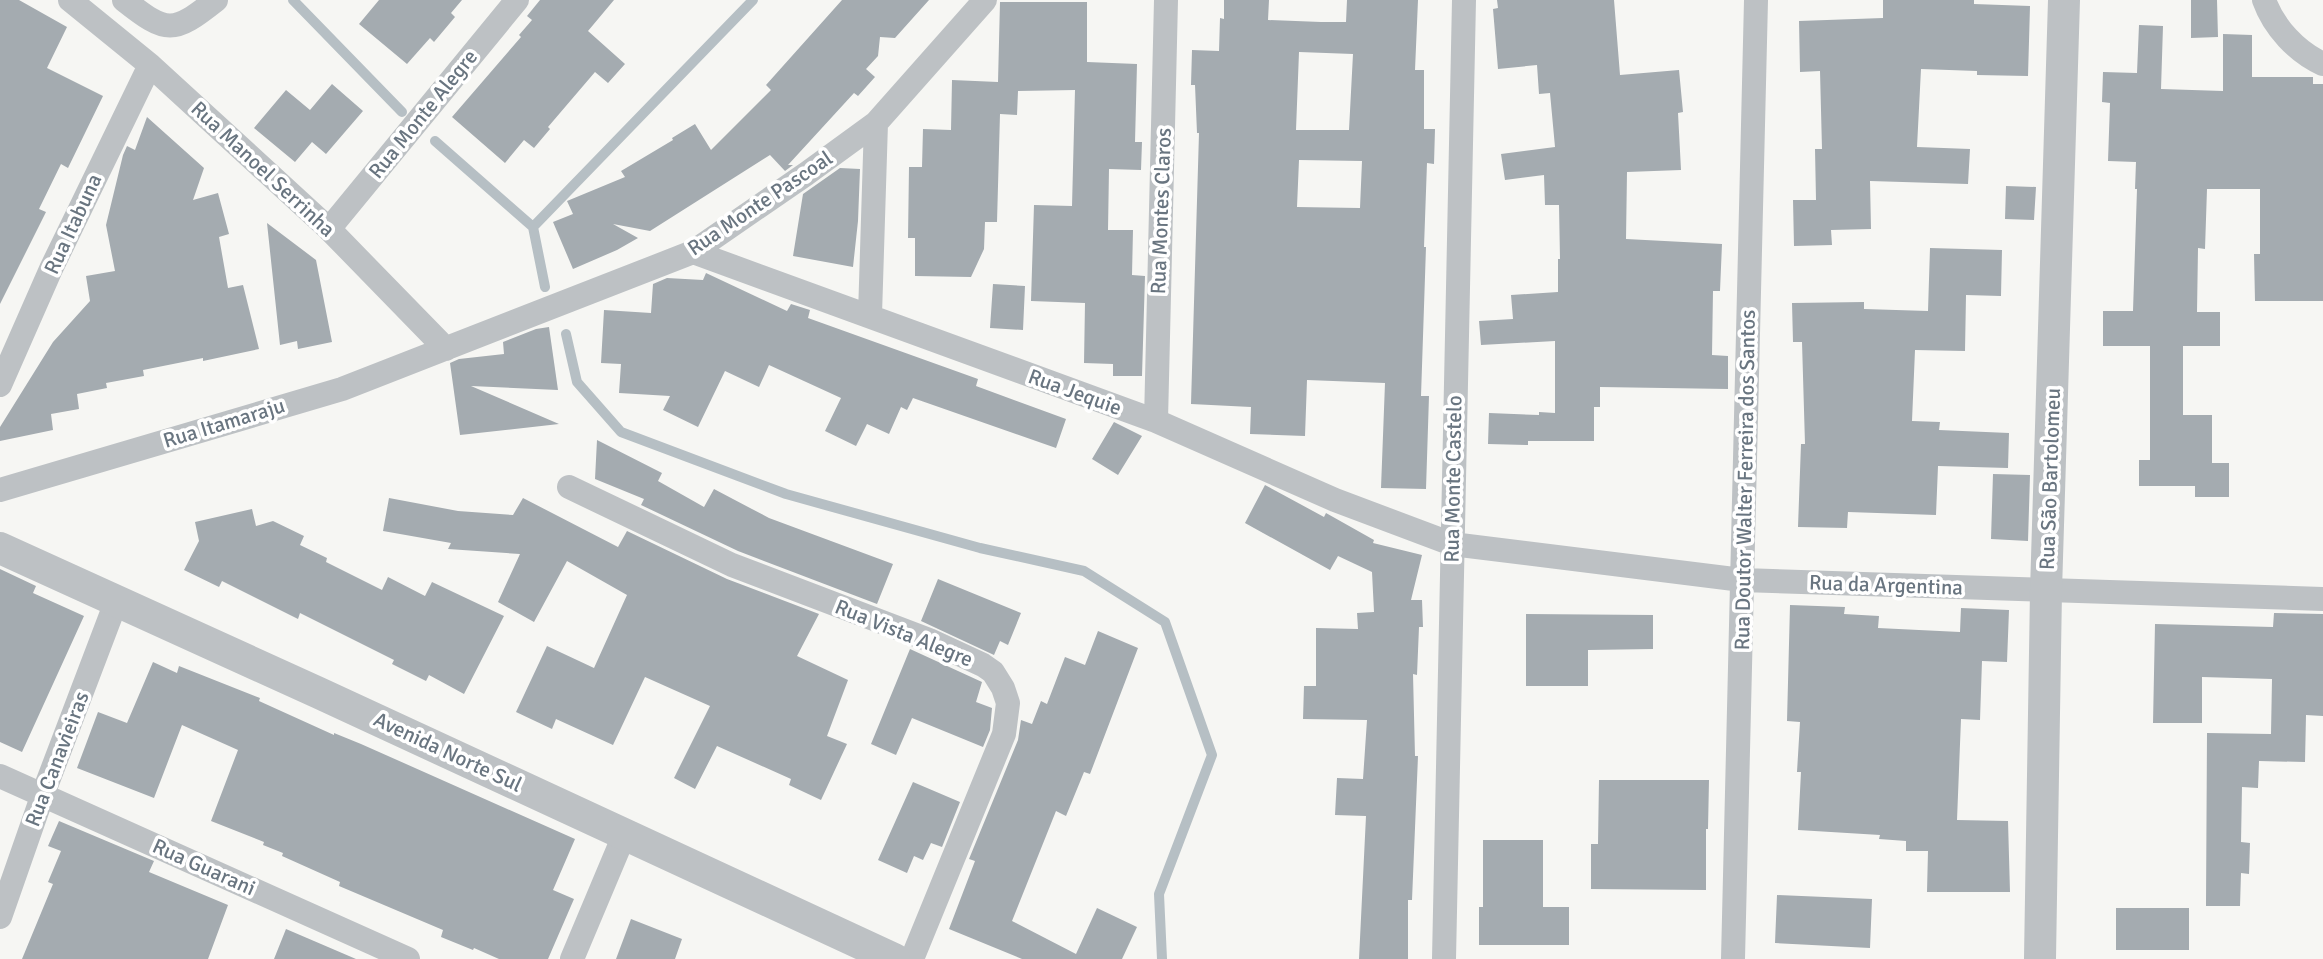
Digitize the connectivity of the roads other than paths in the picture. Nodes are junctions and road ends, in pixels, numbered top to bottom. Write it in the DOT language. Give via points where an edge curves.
graph roads {
  1 [pos="70,0"];
  2 [pos="124,0"];
  3 [pos="216,0"];
  4 [pos="517,0"];
  5 [pos="985,0"];
  6 [pos="1167,0"];
  7 [pos="1464,0"];
  8 [pos="1756,0"];
  9 [pos="2064,0"];
  10 [pos="2264,0"];
  11 [pos="2323,64"];
  12 [pos="150,65"];
  13 [pos="876,123"];
  14 [pos="329,229"];
  15 [pos="693,252"];
  16 [pos="870,315"];
  17 [pos="446,349"];
  18 [pos="0,385"];
  19 [pos="1156,421"];
  20 [pos="569,487"];
  21 [pos="0,490"];
  22 [pos="1452,544"];
  23 [pos="0,548"];
  24 [pos="1742,580"];
  25 [pos="2046,591"];
  26 [pos="2323,599"];
  27 [pos="117,602"];
  28 [pos="0,776"];
  29 [pos="43,794"];
  30 [pos="625,833"];
  31 [pos="0,917"];
  32 [pos="408,959"];
  33 [pos="572,959"];
  34 [pos="894,959"];
  35 [pos="912,959"];
  36 [pos="1444,959"];
  37 [pos="1733,959"];
  38 [pos="2040,959"];
  1 -- 12 [label="street, Rua Manoel Serrinha"];
  2 -- 3 [label="street" via="167,27 181,24"];
  4 -- 14 [label="street, Rua Monte Alegre"];
  5 -- 13 [label="street, Rua Monte Pascoal"];
  6 -- 19 [label="street, Rua Montes Claros"];
  7 -- 22 [label="street, Rua Monte Castelo"];
  8 -- 24 [label="street, Rua Doutor Walter Ferreira dos Santos"];
  9 -- 25 [label="street, Rua São Bartolomeu"];
  10 -- 11 [label="street" via="2284,36"];
  12 -- 14 [label="street, Rua Manoel Serrinha"];
  12 -- 18 [label="street, Rua Itabuna"];
  13 -- 15 [label="street, Rua Monte Pascoal"];
  13 -- 16 [label="street"];
  14 -- 17 [label="street, Rua Manoel Serrinha"];
  15 -- 16 [label="street, Rua Jequie"];
  15 -- 17 [label="street, Rua Monte Pascoal"];
  16 -- 19 [label="street, Rua Jequie"];
  17 -- 21 [label="street, Rua Itamaraju" via="342,388"];
  19 -- 22 [label="street, Rua Jequie" via="1335,500"];
  20 -- 35 [label="street, Rua Vista Alegre" via="733,565 929,640 993,672 1008,703 1004,734"];
  22 -- 24 [label="street, Rua da Argentina"];
  22 -- 36 [label="street, Rua Monte Castelo"];
  23 -- 27 [label="street, Avenida Norte Sul"];
  24 -- 25 [label="street, Rua da Argentina"];
  24 -- 37 [label="street, Rua Doutor Walter Ferreira dos Santos"];
  25 -- 26 [label="street, Rua da Argentina"];
  25 -- 38 [label="street, Rua São Bartolomeu"];
  27 -- 29 [label="street, Rua Canavieiras"];
  27 -- 30 [label="street, Avenida Norte Sul"];
  28 -- 29 [label="street, Rua Guarani"];
  29 -- 31 [label="street, Rua Canavieiras"];
  29 -- 32 [label="street, Rua Guarani"];
  30 -- 33 [label="street"];
  30 -- 34 [label="street, Avenida Norte Sul"];
}
